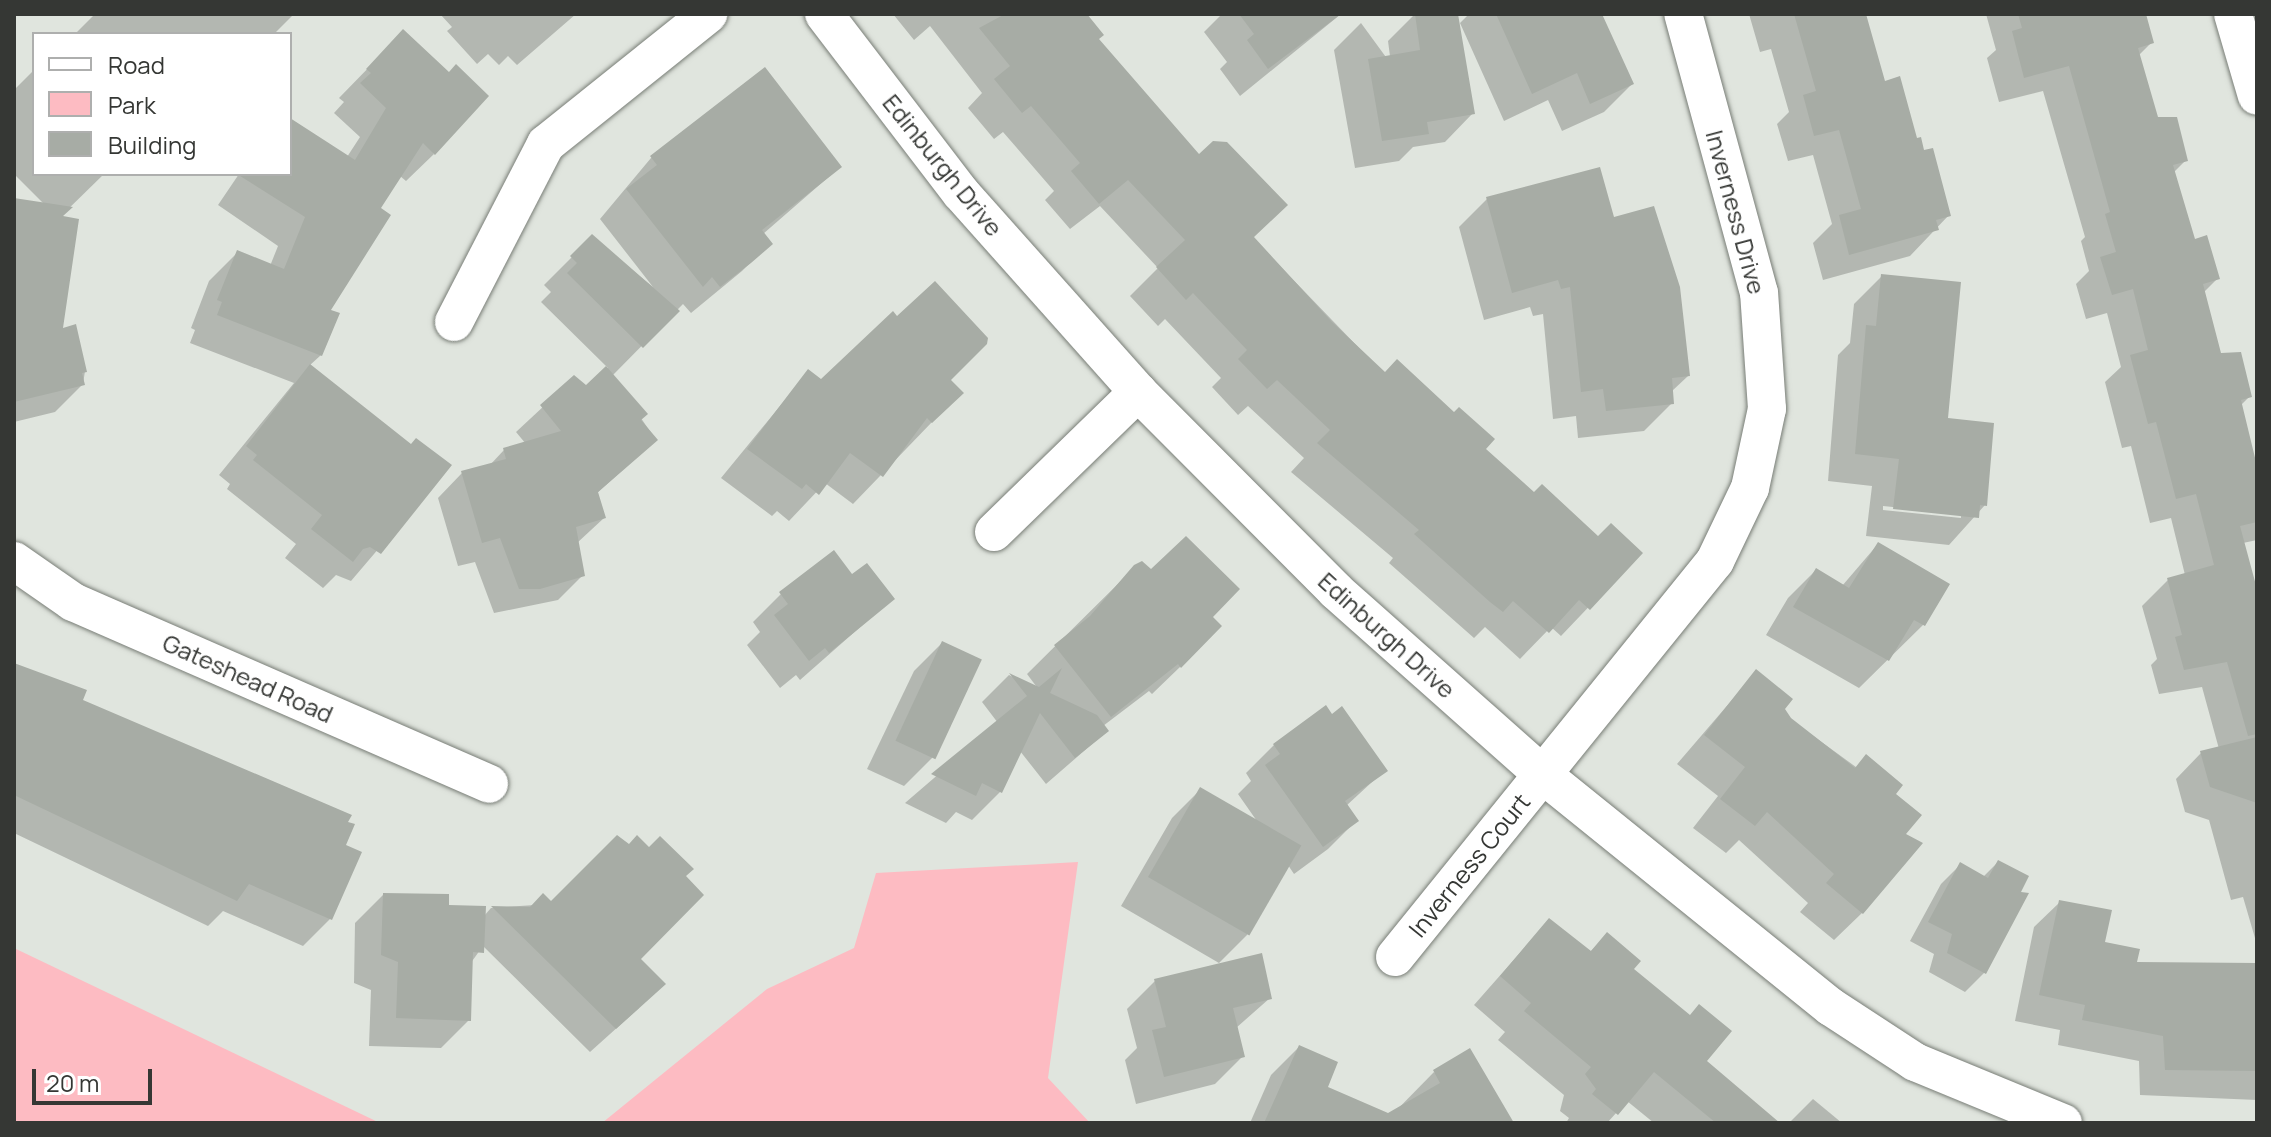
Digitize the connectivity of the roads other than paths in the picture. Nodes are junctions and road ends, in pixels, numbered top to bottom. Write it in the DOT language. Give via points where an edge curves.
graph roads {
  1 [pos="708,14"];
  2 [pos="824,14"];
  3 [pos="1683,14"];
  4 [pos="2234,14"];
  5 [pos="2257,96"];
  6 [pos="454,322"];
  7 [pos="1138,392"];
  8 [pos="994,532"];
  9 [pos="14,561"];
  10 [pos="1542,774"];
  11 [pos="489,784"];
  12 [pos="1395,957"];
  13 [pos="2063,1123"];
  1 -- 6 [label="street" via="546,144"];
  2 -- 7 [label="street, Edinburgh Drive" via="961,193"];
  3 -- 10 [label="street, Inverness Drive" via="1759,293 1767,409 1750,488 1715,561"];
  4 -- 5 [label="street"];
  7 -- 8 [label="street"];
  7 -- 10 [label="street, Edinburgh Drive" via="1336,591"];
  9 -- 11 [label="street, Gateshead Road" via="73,602"];
  10 -- 12 [label="street, Inverness Court"];
  10 -- 13 [label="street, Edinburgh Drive" via="1831,1007 1915,1062"];
}
